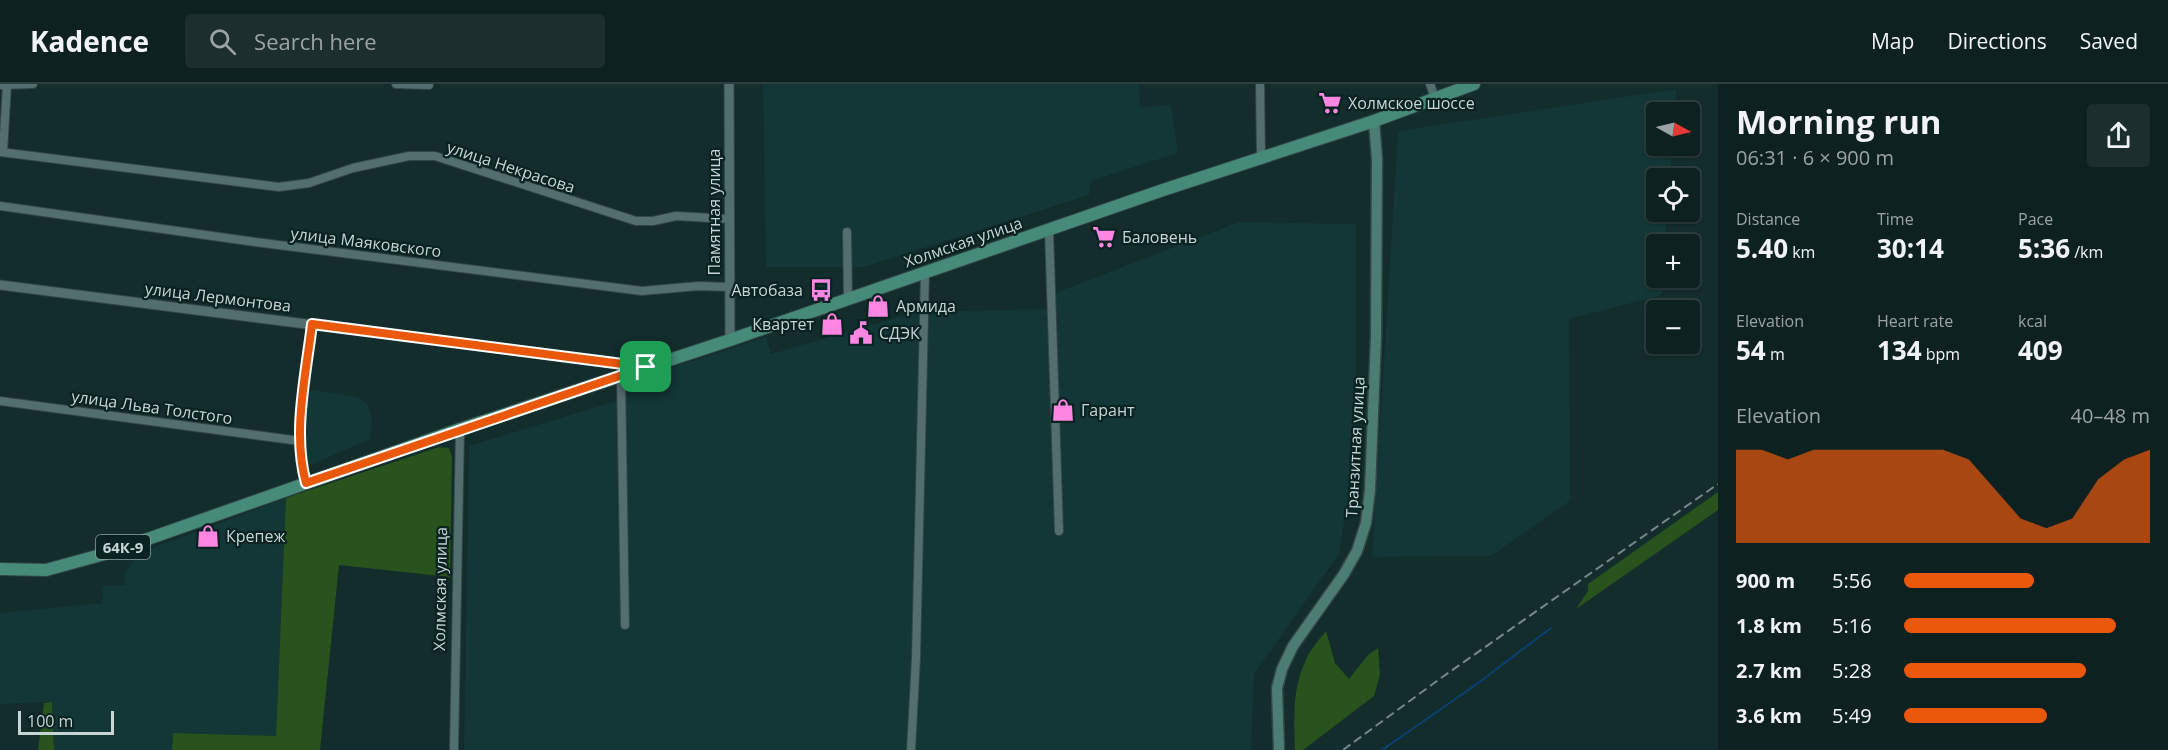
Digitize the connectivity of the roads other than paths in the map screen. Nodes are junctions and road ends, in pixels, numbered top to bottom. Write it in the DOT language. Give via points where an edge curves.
graph roads {
  1 [pos="33,84"];
  2 [pos="396,84"];
  3 [pos="729,84"];
  4 [pos="1260,84"];
  5 [pos="1430,84"];
  6 [pos="1474,84"];
  7 [pos="5,85"];
  8 [pos="429,85"];
  9 [pos="1435,98"];
  10 [pos="1374,121"];
  11 [pos="2,152"];
  12 [pos="1261,157"];
  13 [pos="0,206"];
  14 [pos="729,219"];
  15 [pos="1049,230"];
  16 [pos="848,232"];
  17 [pos="926,273"];
  18 [pos="0,285"];
  19 [pos="730,287"];
  20 [pos="848,300"];
  21 [pos="312,324"];
  22 [pos="730,340"];
  23 [pos="646,367"];
  24 [pos="621,375"];
  25 [pos="0,400"];
  26 [pos="460,429"];
  27 [pos="300,441"];
  28 [pos="306,483"];
  29 [pos="1059,531"];
  30 [pos="0,569"];
  31 [pos="625,625"];
  32 [pos="454,750"];
  33 [pos="911,750"];
  34 [pos="1280,750"];
  1 -- 7 [label="street"];
  2 -- 8 [label="street"];
  3 -- 14 [label="street, Памятная улица"];
  4 -- 12 [label="street"];
  5 -- 9 [label="street"];
  6 -- 9 [label="main road, Холмская улица / 64К-9"];
  7 -- 11 [label="street"];
  9 -- 10 [label="main road, Холмская улица / 64К-9"];
  10 -- 12 [label="main road, Холмская улица / 64К-9"];
  10 -- 34 [label="main road, Транзитная улица" via="1376,337 1366,523 1344,574 1293,646 1282,669 1277,688"];
  11 -- 14 [label="street, улица Некрасова" via="279,188 409,156 435,156 636,222 676,216"];
  12 -- 15 [label="main road, Холмская улица / 64К-9"];
  13 -- 19 [label="street, улица Маяковского" via="642,291 698,285"];
  14 -- 19 [label="street, Памятная улица"];
  15 -- 17 [label="main road, Холмская улица / 64К-9"];
  15 -- 29 [label="street"];
  16 -- 20 [label="street"];
  17 -- 20 [label="main road, Холмская улица / 64К-9"];
  17 -- 33 [label="street"];
  18 -- 21 [label="street, улица Лермонтова"];
  19 -- 22 [label="street, Памятная улица"];
  20 -- 22 [label="main road, Холмская улица / 64К-9"];
  21 -- 23 [label="street, улица Лермонтова"];
  21 -- 27 [label="street"];
  22 -- 23 [label="main road, Холмская улица / 64К-9"];
  23 -- 24 [label="main road, Холмская улица / 64К-9"];
  24 -- 26 [label="main road, Холмская улица / 64К-9"];
  24 -- 31 [label="street"];
  25 -- 27 [label="street, улица Льва Толстого"];
  26 -- 28 [label="main road, Холмская улица / 64К-9"];
  26 -- 32 [label="street, Холмская улица"];
  27 -- 28 [label="street"];
  28 -- 30 [label="main road, Холмская улица / 64К-9" via="60,567"];
}
